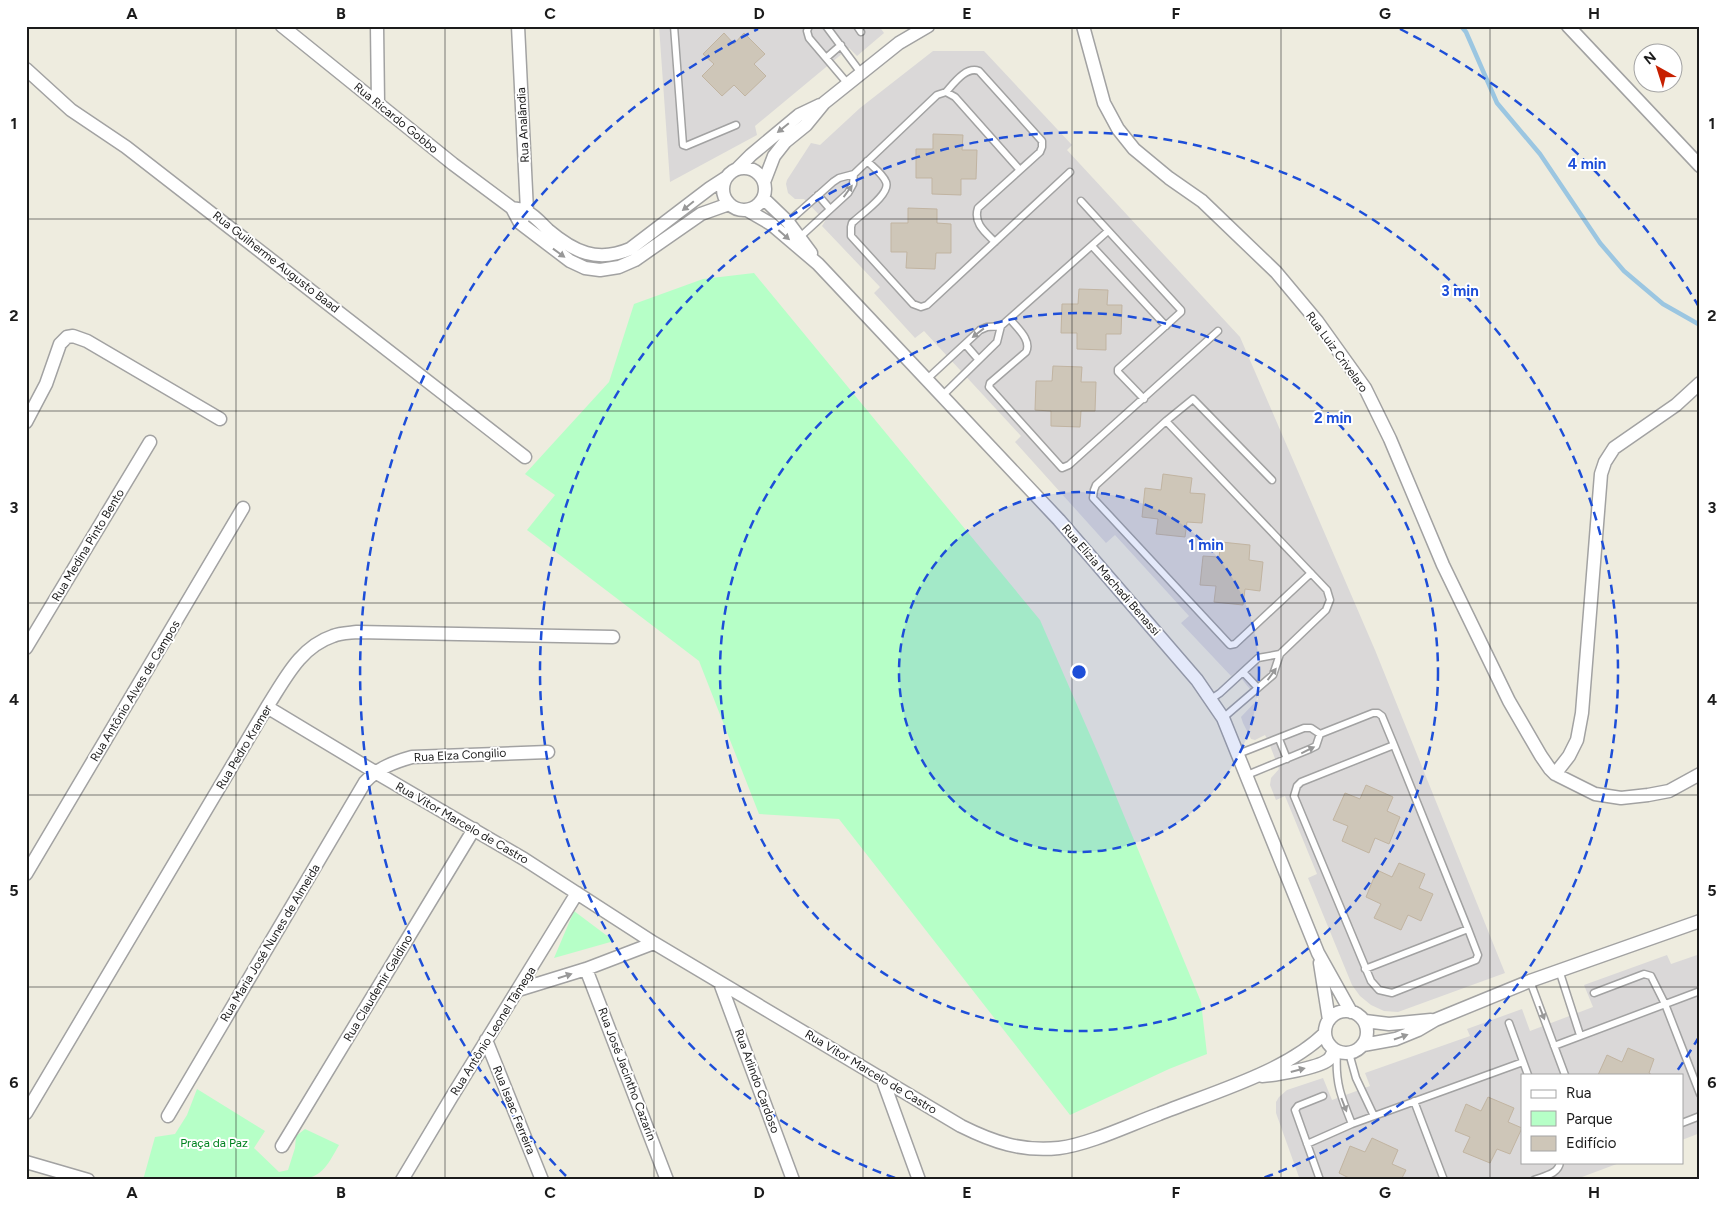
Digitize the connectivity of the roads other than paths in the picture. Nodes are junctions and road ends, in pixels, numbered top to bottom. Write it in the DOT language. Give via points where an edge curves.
graph roads {
  1 [pos="282,26"];
  2 [pos="377,26"];
  3 [pos="518,26"];
  4 [pos="674,26"];
  5 [pos="809,26"];
  6 [pos="826,26"];
  7 [pos="928,26"];
  8 [pos="1083,26"];
  9 [pos="1568,26"];
  10 [pos="841,45"];
  11 [pos="826,58"];
  12 [pos="26,68"];
  13 [pos="861,73"];
  14 [pos="848,84"];
  15 [pos="946,92"];
  16 [pos="378,103"];
  17 [pos="824,103"];
  18 [pos="736,125"];
  19 [pos="867,161"];
  20 [pos="1700,166"];
  21 [pos="1019,169"];
  22 [pos="1070,172"];
  23 [pos="732,173"];
  24 [pos="854,174"];
  25 [pos="764,182"];
  26 [pos="818,195"];
  27 [pos="763,198"];
  28 [pos="1081,200"];
  29 [pos="729,204"];
  30 [pos="830,209"];
  31 [pos="747,210"];
  32 [pos="524,217"];
  33 [pos="788,222"];
  34 [pos="1108,231"];
  35 [pos="800,237"];
  36 [pos="994,242"];
  37 [pos="1092,246"];
  38 [pos="618,261"];
  39 [pos="818,264"];
  40 [pos="1010,319"];
  41 [pos="1001,326"];
  42 [pos="1166,326"];
  43 [pos="1218,332"];
  44 [pos="965,344"];
  45 [pos="978,359"];
  46 [pos="927,379"];
  47 [pos="1700,383"];
  48 [pos="942,396"];
  49 [pos="1144,399"];
  50 [pos="220,419"];
  51 [pos="1166,421"];
  52 [pos="26,422"];
  53 [pos="150,442"];
  54 [pos="525,457"];
  55 [pos="1272,480"];
  56 [pos="243,508"];
  57 [pos="1310,572"];
  58 [pos="613,637"];
  59 [pos="26,648"];
  60 [pos="1280,654"];
  61 [pos="1243,672"];
  62 [pos="1258,688"];
  63 [pos="1211,699"];
  64 [pos="267,707"];
  65 [pos="1223,718"];
  66 [pos="1320,734"];
  67 [pos="1279,739"];
  68 [pos="1394,745"];
  69 [pos="548,752"];
  70 [pos="1238,754"];
  71 [pos="1287,759"];
  72 [pos="375,772"];
  73 [pos="1555,774"];
  74 [pos="1700,774"];
  75 [pos="1247,775"];
  76 [pos="474,829"];
  77 [pos="26,874"];
  78 [pos="577,893"];
  79 [pos="1700,921"];
  80 [pos="1468,929"];
  81 [pos="654,944"];
  82 [pos="1318,953"];
  83 [pos="586,969"];
  84 [pos="1365,969"];
  85 [pos="1559,970"];
  86 [pos="1530,981"];
  87 [pos="720,983"];
  88 [pos="518,990"];
  89 [pos="1700,991"];
  90 [pos="1594,993"];
  91 [pos="1664,1004"];
  92 [pos="1351,1012"];
  93 [pos="1329,1020"];
  94 [pos="1436,1020"];
  95 [pos="1364,1021"];
  96 [pos="1509,1023"];
  97 [pos="1325,1033"];
  98 [pos="1580,1035"];
  99 [pos="486,1040"];
  100 [pos="1363,1045"];
  101 [pos="1554,1046"];
  102 [pos="1340,1052"];
  103 [pos="1523,1062"];
  104 [pos="1528,1074"];
  105 [pos="1565,1074"];
  106 [pos="1254,1076"];
  107 [pos="882,1078"];
  108 [pos="1700,1094"];
  109 [pos="1323,1096"];
  110 [pos="1414,1101"];
  111 [pos="26,1113"];
  112 [pos="168,1116"];
  113 [pos="1374,1116"];
  114 [pos="1700,1116"];
  115 [pos="1684,1122"];
  116 [pos="1352,1124"];
  117 [pos="1307,1144"];
  118 [pos="282,1146"];
  119 [pos="26,1162"];
  120 [pos="1559,1164"];
  121 [pos="412,1174"];
  122 [pos="88,1180"];
  123 [pos="402,1180"];
  124 [pos="542,1180"];
  125 [pos="668,1180"];
  126 [pos="793,1180"];
  127 [pos="919,1180"];
  128 [pos="1320,1180"];
  129 [pos="1444,1180"];
  130 [pos="1534,1180"];
  1 -- 16 [label="street, Rua Ricardo Gobbo"];
  2 -- 16 [label="street"];
  3 -- 32 [label="street, Rua Analândia"];
  4 -- 18 [label="lane" via="683,145"];
  5 -- 11 [label="lane" via="809,38"];
  6 -- 10 [label="lane"];
  7 -- 13 [label="street" via="899,43"];
  8 -- 73 [label="street, Rua Luiz Crivelaro" via="1104,102 1118,129 1134,148 1202,201 1276,272 1318,322 1365,388 1443,565 1510,701"];
  9 -- 20 [label="street"];
  10 -- 11 [label="lane"];
  10 -- 13 [label="lane"];
  11 -- 14 [label="lane"];
  12 -- 54 [label="street, Rua Guilherme Augusto Baad" via="71,110 126,147"];
  13 -- 14 [label="street"];
  14 -- 17 [label="street"];
  15 -- 19 [label="lane" via="937,95"];
  15 -- 21 [label="lane" via="956,97"];
  15 -- 21 [label="lane" via="968,70 982,74 1042,142 1040,152"];
  16 -- 32 [label="street, Rua Ricardo Gobbo"];
  17 -- 23 [label="street, one-way" via="799,115"];
  17 -- 25 [label="street" via="774,156"];
  19 -- 24 [label="lane"];
  19 -- 36 [label="lane" via="885,180 886,188 883,195 852,223 851,236 915,306 927,305"];
  21 -- 36 [label="lane" via="978,208 977,222"];
  22 -- 36 [label="lane"];
  23 -- 25 [label="street" via="745,168 753,170"];
  23 -- 29 [label="street" via="724,191"];
  23 -- 38 [label="street, one-way"];
  24 -- 26 [label="lane" via="839,178"];
  30 -- 24 [label="lane, one-way" via="848,193"];
  25 -- 27 [label="street"];
  26 -- 30 [label="lane"];
  26 -- 33 [label="lane"];
  27 -- 31 [label="street" via="754,208"];
  27 -- 33 [label="street, Rua Elizia Machadi Benassi"];
  28 -- 34 [label="lane"];
  29 -- 31 [label="street"];
  29 -- 38 [label="street" via="700,214 635,260"];
  30 -- 35 [label="lane"];
  31 -- 39 [label="street, Rua Elizia Machadi Benassi, one-way" via="771,224"];
  32 -- 38 [label="street, Rua Ricardo Gobbo" via="570,261 600,270"];
  33 -- 35 [label="street, Rua Elizia Machadi Benassi"];
  34 -- 37 [label="lane"];
  34 -- 42 [label="lane" via="1181,309"];
  35 -- 39 [label="street, Rua Elizia Machadi Benassi"];
  37 -- 40 [label="lane"];
  37 -- 42 [label="lane"];
  39 -- 46 [label="street, Rua Elizia Machadi Benassi"];
  40 -- 41 [label="lane"];
  40 -- 49 [label="lane" via="1027,340 1028,348 989,387 1059,466 1068,466"];
  41 -- 44 [label="lane, one-way" via="985,328"];
  41 -- 45 [label="lane" via="997,342"];
  42 -- 49 [label="lane" via="1118,369"];
  43 -- 49 [label="lane"];
  44 -- 45 [label="lane"];
  44 -- 46 [label="lane"];
  45 -- 48 [label="lane"];
  46 -- 48 [label="street, Rua Elizia Machadi Benassi"];
  47 -- 73 [label="street" via="1676,405 1614,448 1605,462 1601,474 1582,713 1577,740"];
  48 -- 63 [label="street, Rua Elizia Machadi Benassi" via="1059,520"];
  50 -- 52 [label="street" via="79,337 68,337 60,344 46,384"];
  51 -- 55 [label="lane" via="1195,400"];
  51 -- 57 [label="lane"];
  51 -- 57 [label="lane" via="1096,485 1094,498 1228,644 1235,644"];
  53 -- 59 [label="street, Rua Medina Pinto Bento"];
  56 -- 77 [label="street, Rua Antônio Alves de Campos"];
  57 -- 60 [label="lane" via="1327,590 1329,605"];
  58 -- 64 [label="street, Rua Pedro Kramer" via="357,632 334,635 317,643 295,663"];
  60 -- 61 [label="lane" via="1262,656"];
  62 -- 60 [label="lane, one-way" via="1275,672"];
  61 -- 62 [label="lane"];
  61 -- 63 [label="lane"];
  62 -- 65 [label="lane"];
  63 -- 65 [label="street, Rua Elizia Machadi Benassi"];
  64 -- 72 [label="street, Rua Vitor Marcelo de Castro"];
  64 -- 111 [label="street, Rua Pedro Kramer"];
  65 -- 70 [label="street, Rua Elizia Machadi Benassi"];
  66 -- 67 [label="lane" via="1307,728"];
  66 -- 68 [label="lane" via="1378,713"];
  71 -- 66 [label="lane, one-way" via="1316,746"];
  67 -- 70 [label="lane"];
  67 -- 71 [label="lane"];
  68 -- 80 [label="lane"];
  68 -- 84 [label="lane" via="1301,782 1294,796"];
  69 -- 72 [label="street, Rua Elza Congilio" via="412,757"];
  70 -- 75 [label="street, Rua Elizia Machadi Benassi"];
  71 -- 75 [label="lane"];
  72 -- 76 [label="street, Rua Vitor Marcelo de Castro"];
  72 -- 112 [label="street, Rua Maria José Nunes de Almeida" via="365,782"];
  73 -- 74 [label="street" via="1595,794 1621,798 1669,791"];
  75 -- 82 [label="street, Rua Elizia Machadi Benassi"];
  76 -- 78 [label="street, Rua Vitor Marcelo de Castro"];
  76 -- 118 [label="street, Rua Claudemir Galdino"];
  78 -- 81 [label="street, Rua Vitor Marcelo de Castro"];
  78 -- 88 [label="street, Rua Antônio Leonel Tâmega"];
  79 -- 85 [label="street"];
  80 -- 84 [label="lane"];
  80 -- 84 [label="lane" via="1478,955 1476,960 1392,993 1374,986"];
  81 -- 83 [label="street"];
  81 -- 87 [label="street, Rua Vitor Marcelo de Castro"];
  82 -- 92 [label="street, Rua Elizia Machadi Benassi"];
  82 -- 93 [label="street, Rua Elizia Machadi Benassi"];
  88 -- 83 [label="street, one-way"];
  83 -- 125 [label="street, Rua José Jacintho Cazarin"];
  85 -- 86 [label="street"];
  85 -- 98 [label="lane"];
  86 -- 94 [label="street"];
  86 -- 101 [label="lane, one-way"];
  87 -- 107 [label="street, Rua Vitor Marcelo de Castro"];
  87 -- 126 [label="street, Rua Arlindo Cardoso"];
  88 -- 99 [label="street, Rua Antônio Leonel Tâmega"];
  89 -- 91 [label="lane"];
  90 -- 91 [label="lane" via="1649,974"];
  91 -- 98 [label="lane"];
  91 -- 108 [label="lane"];
  92 -- 93 [label="street" via="1339,1012"];
  92 -- 95 [label="street"];
  93 -- 97 [label="street"];
  94 -- 95 [label="street" via="1389,1024"];
  100 -- 94 [label="street, one-way" via="1396,1039"];
  95 -- 100 [label="street" via="1368,1033"];
  96 -- 103 [label="lane"];
  97 -- 102 [label="street" via="1329,1045"];
  97 -- 106 [label="street" via="1306,1050"];
  98 -- 101 [label="lane"];
  99 -- 121 [label="street, Rua Antônio Leonel Tâmega"];
  99 -- 124 [label="street, Rua Isaac Ferreira"];
  100 -- 102 [label="street" via="1357,1050"];
  101 -- 105 [label="lane"];
  106 -- 102 [label="street, one-way" via="1277,1075 1323,1063"];
  102 -- 113 [label="lane"];
  102 -- 116 [label="lane, one-way" via="1337,1081"];
  103 -- 104 [label="lane"];
  103 -- 110 [label="lane"];
  106 -- 107 [label="street, Rua Vitor Marcelo de Castro" via="1101,1136 1060,1148 1032,1149 1007,1146 984,1137"];
  107 -- 127 [label="street"];
  109 -- 117 [label="lane" via="1295,1109"];
  110 -- 113 [label="lane"];
  110 -- 129 [label="lane"];
  113 -- 116 [label="lane"];
  114 -- 115 [label="lane"];
  116 -- 117 [label="lane"];
  117 -- 128 [label="lane"];
  119 -- 122 [label="street"];
  120 -- 130 [label="lane" via="1557,1171"];
  121 -- 123 [label="street, Rua Antônio Leonel Tâmega"];
}
